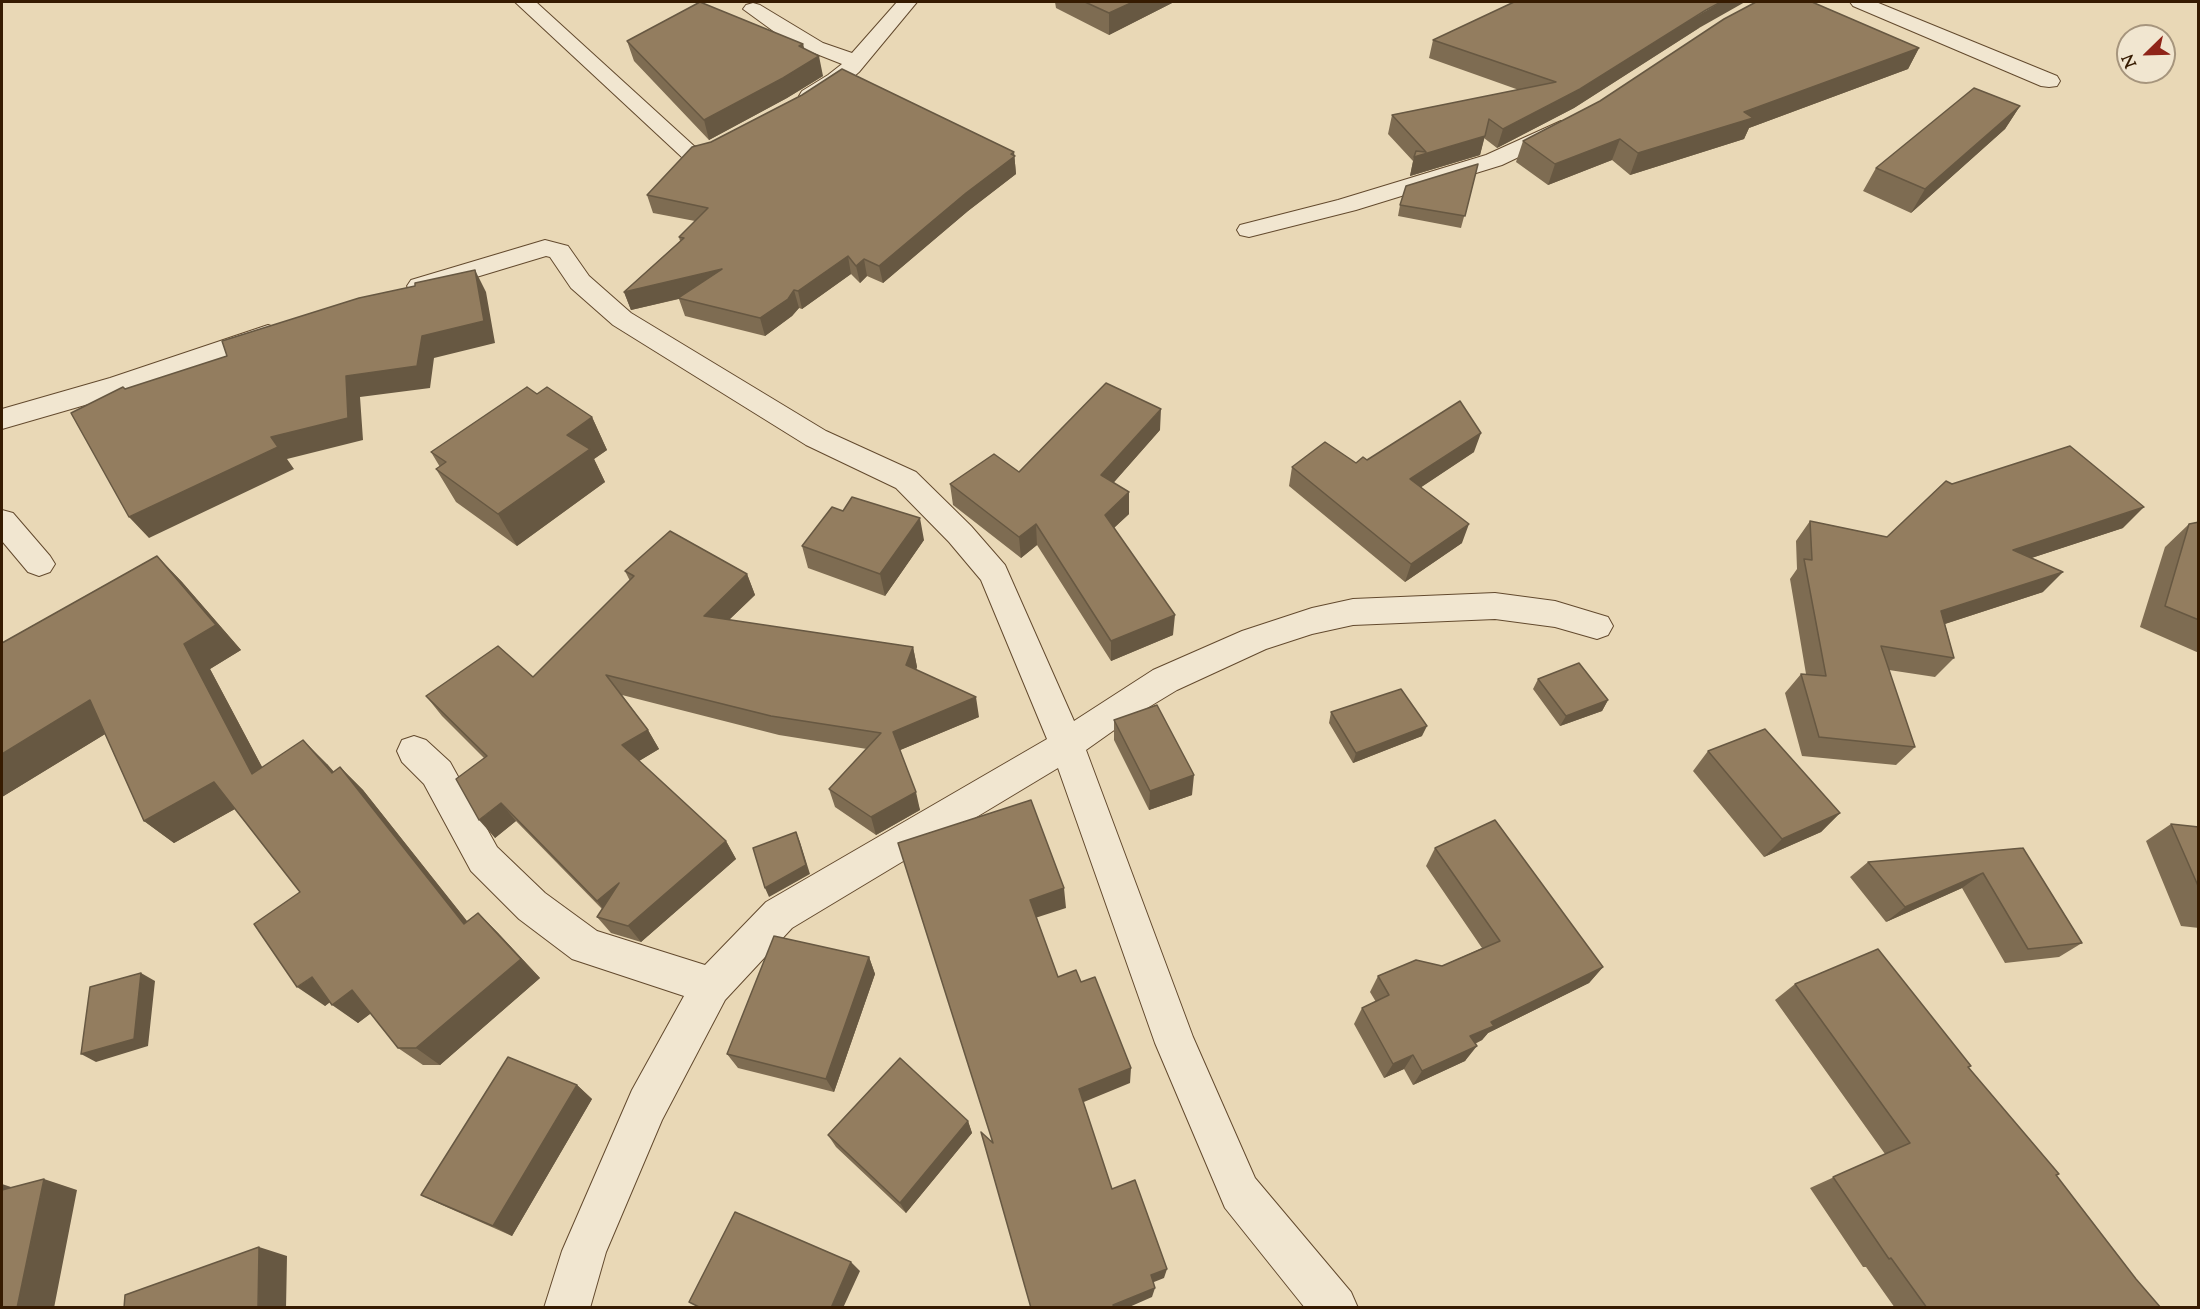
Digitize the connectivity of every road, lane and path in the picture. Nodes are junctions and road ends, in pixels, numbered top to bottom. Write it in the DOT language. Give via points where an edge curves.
graph roads {
  1 [pos="525,2"];
  2 [pos="907,2"];
  3 [pos="1860,2"];
  4 [pos="753,9"];
  5 [pos="855,61"];
  6 [pos="2049,81"];
  7 [pos="796,105"];
  8 [pos="1583,115"];
  9 [pos="747,132"];
  10 [pos="1249,230"];
  11 [pos="401,292"];
  12 [pos="287,328"];
  13 [pos="2,419"];
  14 [pos="2,521"];
  15 [pos="39,564"];
  16 [pos="1597,626"];
  17 [pos="1067,745"];
  18 [pos="414,751"];
  19 [pos="711,986"];
  20 [pos="567,1308"];
  21 [pos="1335,1308"];
  1 -- 9 [label="street" via="694,156"];
  2 -- 5 [label="street"];
  3 -- 6 [label="street"];
  4 -- 5 [label="street" via="816,47"];
  5 -- 7 [label="street" via="836,80"];
  8 -- 10 [label="street" via="1494,160"];
  11 -- 17 [label="street" via="526,252 545,248 559,251 580,282 622,319 816,438 906,480 994,574"];
  12 -- 13 [label="street" via="120,385"];
  14 -- 15 [label="street"];
  16 -- 17 [label="street" via="1555,614 1495,606 1343,614 1254,640 1165,680"];
  17 -- 19 [label="street" via="780,915"];
  17 -- 21 [label="street" via="1175,1043 1240,1193"];
  18 -- 19 [label="street" via="437,773 484,860 532,906 586,946"];
  19 -- 20 [label="street" via="647,1105 584,1251"];
}
